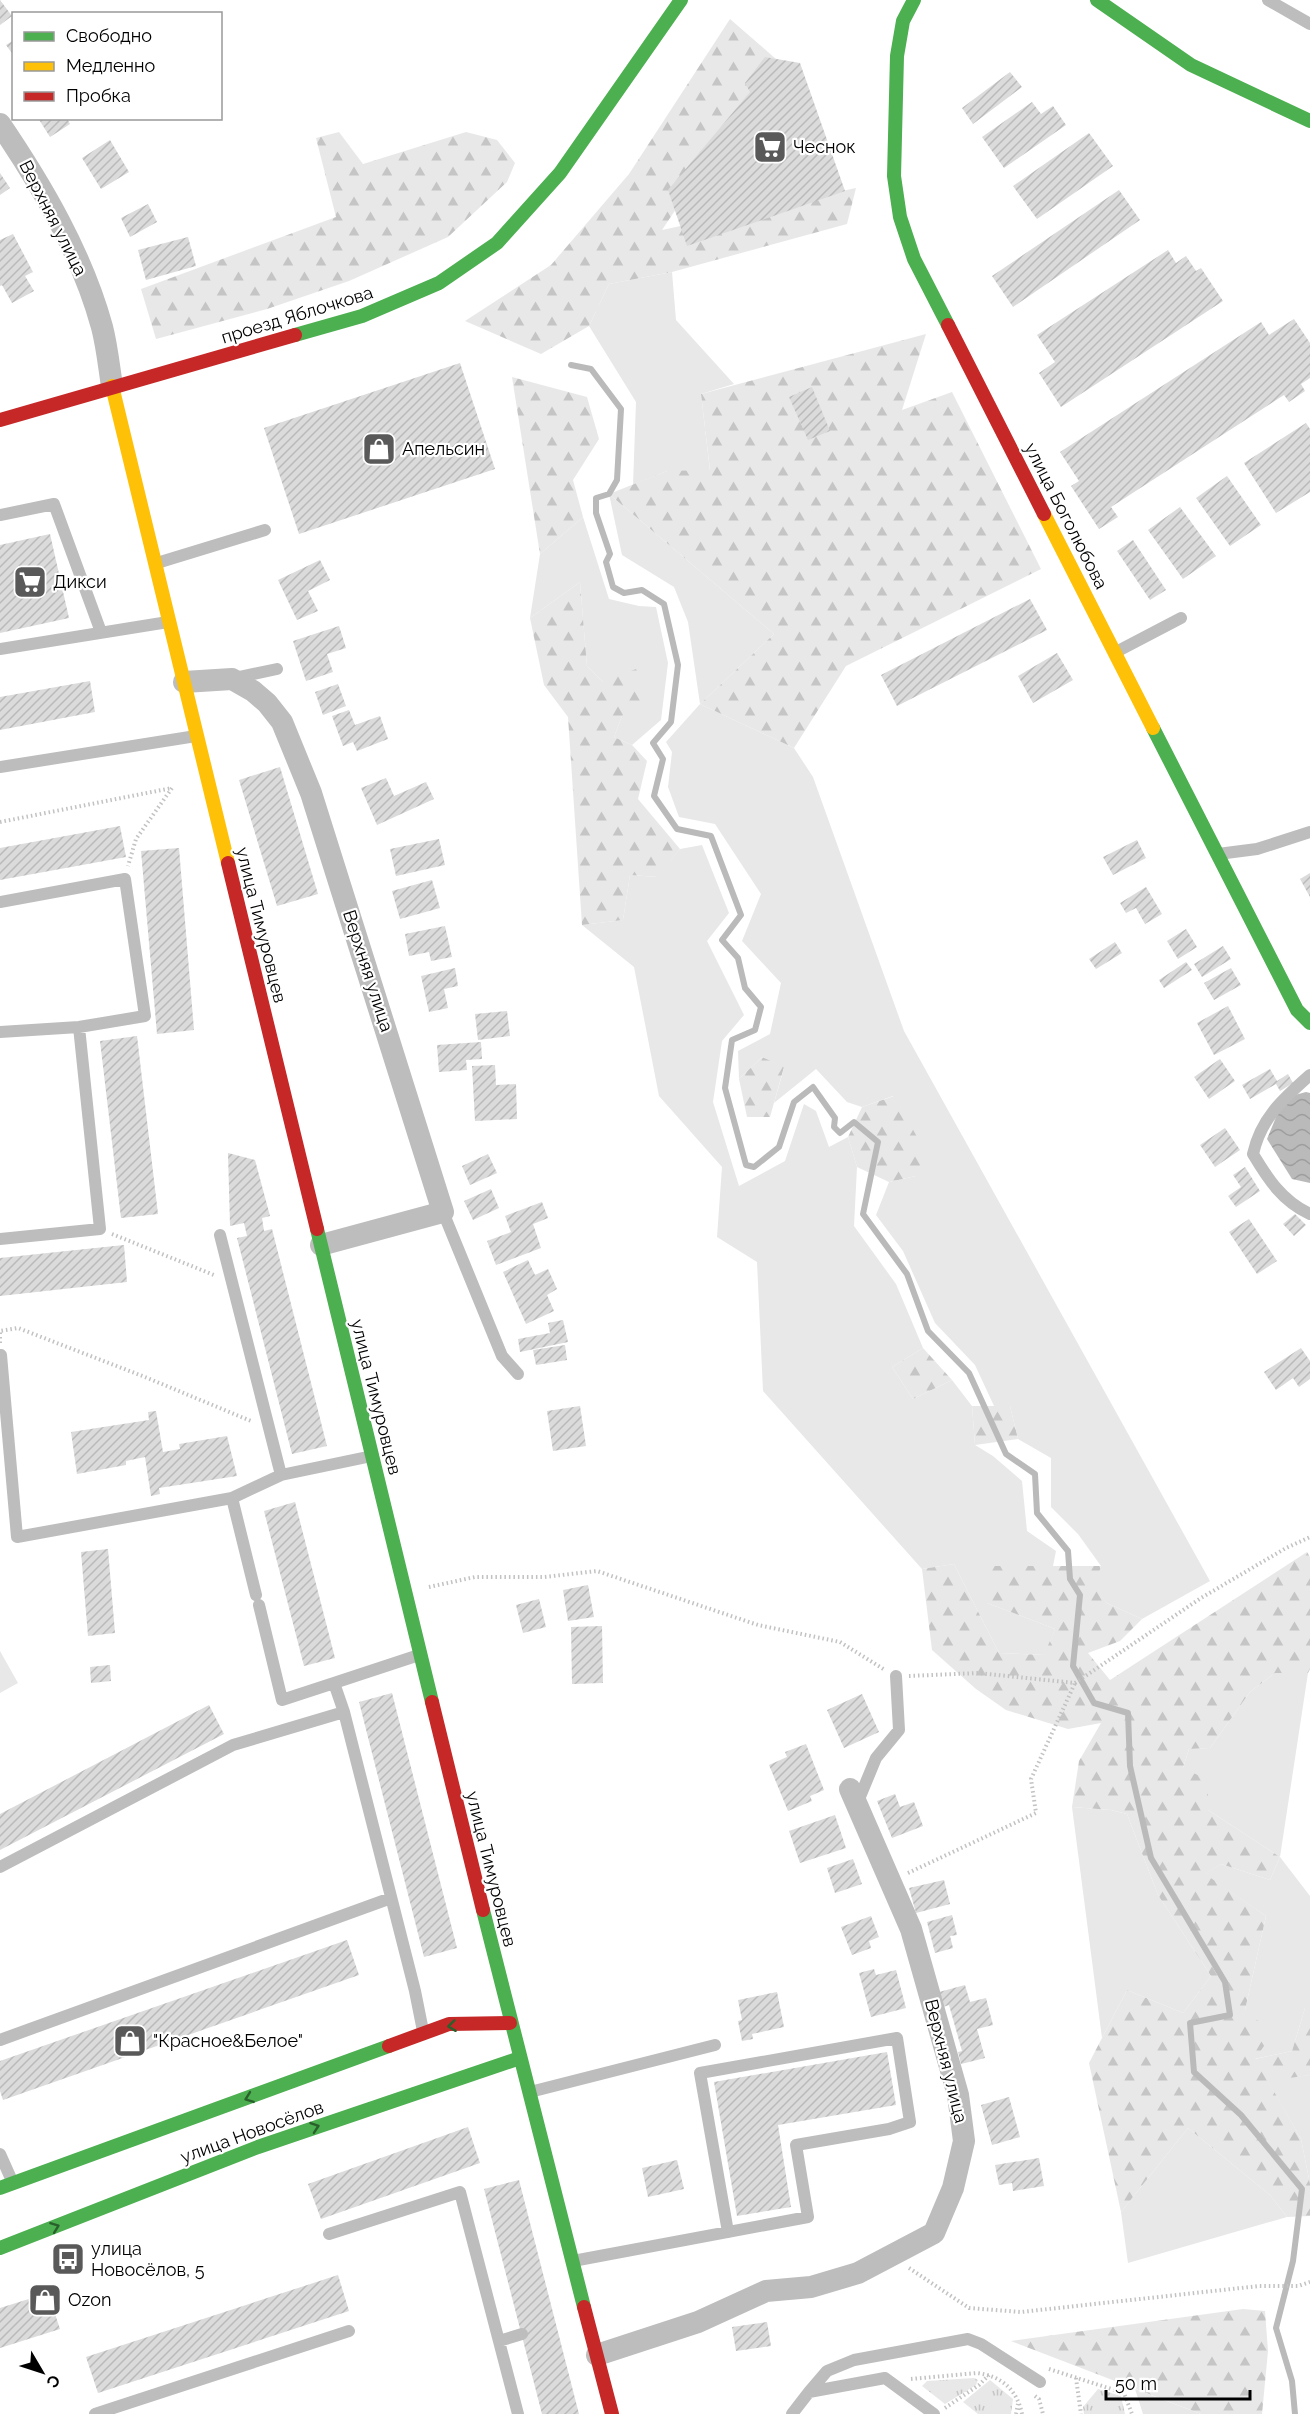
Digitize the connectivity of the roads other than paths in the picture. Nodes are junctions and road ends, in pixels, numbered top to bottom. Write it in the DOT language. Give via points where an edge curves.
graph roads {
  1 [pos="681,0"];
  2 [pos="914,0"];
  3 [pos="1097,0"];
  4 [pos="1268,0"];
  5 [pos="1310,24"];
  6 [pos="1310,121"];
  7 [pos="0,124"];
  8 [pos="112,386"];
  9 [pos="0,420"];
  10 [pos="0,515"];
  11 [pos="265,530"];
  12 [pos="155,563"];
  13 [pos="1181,618"];
  14 [pos="169,621"];
  15 [pos="101,632"];
  16 [pos="0,649"];
  17 [pos="1115,652"];
  18 [pos="277,669"];
  19 [pos="231,679"];
  20 [pos="184,682"];
  21 [pos="197,735"];
  22 [pos="0,767"];
  23 [pos="1310,832"];
  24 [pos="1218,854"];
  25 [pos="0,902"];
  26 [pos="1310,1023"];
  27 [pos="79,1027"];
  28 [pos="0,1032"];
  29 [pos="1310,1076"];
  30 [pos="443,1212"];
  31 [pos="1310,1214"];
  32 [pos="220,1235"];
  33 [pos="0,1239"];
  34 [pos="321,1245"];
  35 [pos="1,1355"];
  36 [pos="518,1374"];
  37 [pos="372,1456"];
  38 [pos="281,1475"];
  39 [pos="232,1498"];
  40 [pos="420,1654"];
  41 [pos="896,1676"];
  42 [pos="334,1683"];
  43 [pos="344,1712"];
  44 [pos="854,1796"];
  45 [pos="0,1867"];
  46 [pos="391,1898"];
  47 [pos="510,2023"];
  48 [pos="423,2034"];
  49 [pos="0,2040"];
  50 [pos="715,2045"];
  51 [pos="520,2058"];
  52 [pos="527,2093"];
  53 [pos="0,2154"];
  54 [pos="7,2186"];
  55 [pos="728,2232"];
  56 [pos="329,2234"];
  57 [pos="0,2248"];
  58 [pos="571,2262"];
  59 [pos="349,2331"];
  60 [pos="522,2334"];
  61 [pos="499,2341"];
  62 [pos="597,2355"];
  63 [pos="1040,2382"];
  64 [pos="809,2392"];
  65 [pos="120,2410"];
  66 [pos="939,2411"];
  67 [pos="95,2414"];
  68 [pos="518,2414"];
  69 [pos="612,2414"];
  70 [pos="792,2414"];
  1 -- 8 [label="street, проезд Яблочкова" via="560,172 497,243 439,283 362,316"];
  2 -- 17 [label="street, улица Боголюбова" via="903,21 897,56 894,176 900,217 914,259"];
  3 -- 6 [label="street" via="1191,65"];
  4 -- 5 [label="lane"];
  7 -- 8 [label="street, Верхняя улица" via="34,174 75,254 102,327"];
  8 -- 9 [label="street, проезд Яблочкова"];
  8 -- 12 [label="street, улица Тимуровцев"];
  10 -- 15 [label="lane" via="54,504"];
  11 -- 12 [label="lane"];
  12 -- 14 [label="street, улица Тимуровцев"];
  13 -- 17 [label="lane"];
  14 -- 15 [label="lane"];
  14 -- 20 [label="street, улица Тимуровцев"];
  15 -- 16 [label="lane"];
  17 -- 24 [label="street, улица Боголюбова"];
  18 -- 19 [label="lane"];
  19 -- 20 [label="street"];
  19 -- 30 [label="street, Верхняя улица" via="267,703 282,722 311,793"];
  20 -- 21 [label="street, улица Тимуровцев"];
  21 -- 22 [label="lane"];
  21 -- 34 [label="street, улица Тимуровцев"];
  23 -- 24 [label="lane" via="1257,849"];
  24 -- 26 [label="street, улица Боголюбова" via="1297,1010"];
  25 -- 27 [label="lane" via="125,879 145,1016"];
  27 -- 28 [label="lane"];
  27 -- 33 [label="lane" via="100,1229"];
  29 -- 31 [label="lane" via="1277,1104 1256,1137 1253,1154 1270,1183 1295,1207"];
  30 -- 34 [label="street"];
  30 -- 36 [label="lane" via="502,1356"];
  32 -- 38 [label="lane"];
  34 -- 37 [label="street, улица Тимуровцев"];
  35 -- 39 [label="lane" via="17,1537"];
  37 -- 38 [label="lane"];
  37 -- 40 [label="street, улица Тимуровцев"];
  38 -- 39 [label="lane"];
  39 -- 42 [label="lane" via="282,1700"];
  40 -- 42 [label="lane"];
  40 -- 47 [label="street, улица Тимуровцев"];
  41 -- 44 [label="lane" via="899,1730 876,1758"];
  42 -- 43 [label="lane"];
  43 -- 45 [label="lane" via="232,1746"];
  43 -- 46 [label="lane"];
  44 -- 62 [label="street, Верхняя улица" via="911,1929 958,2095 964,2141 953,2188 934,2233 858,2273 811,2287 766,2291 698,2322"];
  46 -- 48 [label="lane"];
  46 -- 49 [label="lane"];
  47 -- 48 [label="street, улица Новосёлов, one-way" via="449,2024"];
  47 -- 51 [label="street, улица Тимуровцев"];
  48 -- 54 [label="street, улица Новосёлов, one-way"];
  50 -- 52 [label="lane"];
  51 -- 52 [label="street, улица Тимуровцев"];
  57 -- 51 [label="street, улица Новосёлов, one-way" via="258,2147"];
  52 -- 58 [label="street, улица Тимуровцев"];
  53 -- 54 [label="lane"];
  55 -- 55 [label="lane" via="808,2217 796,2145 910,2122 897,2038 700,2073"];
  55 -- 58 [label="lane"];
  56 -- 61 [label="lane" via="460,2192"];
  58 -- 62 [label="street, улица Тимуровцев"];
  59 -- 65 [label="lane"];
  60 -- 61 [label="lane"];
  61 -- 68 [label="lane"];
  62 -- 69 [label="street, улица Тимуровцев"];
  63 -- 64 [label="lane" via="968,2339 854,2360 827,2371"];
  64 -- 66 [label="lane" via="885,2378"];
  64 -- 70 [label="lane"];
  65 -- 67 [label="lane"];
}
